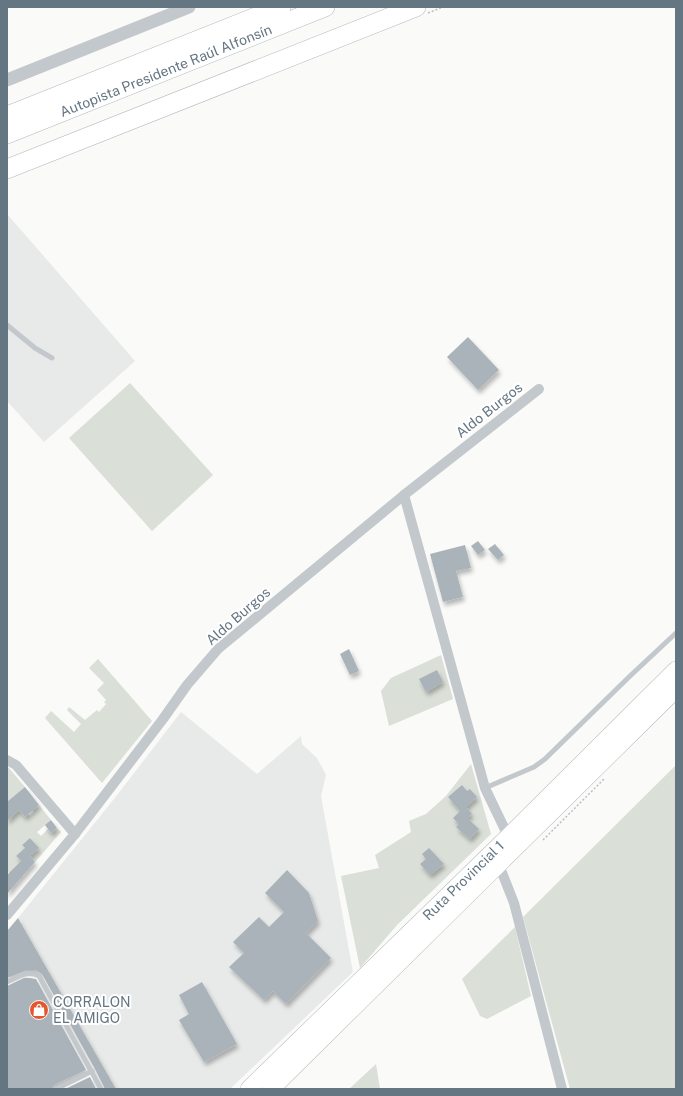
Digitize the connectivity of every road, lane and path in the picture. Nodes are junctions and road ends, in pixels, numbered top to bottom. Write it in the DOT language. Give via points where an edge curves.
graph roads {
  1 [pos="189,7"];
  2 [pos="281,7"];
  3 [pos="325,7"];
  4 [pos="416,7"];
  5 [pos="7,80"];
  6 [pos="7,116"];
  7 [pos="7,134"];
  8 [pos="7,169"];
  9 [pos="7,325"];
  10 [pos="52,358"];
  11 [pos="539,389"];
  12 [pos="404,495"];
  13 [pos="676,633"];
  14 [pos="676,670"];
  15 [pos="676,689"];
  16 [pos="7,760"];
  17 [pos="485,788"];
  18 [pos="75,834"];
  19 [pos="512,842"];
  20 [pos="496,858"];
  21 [pos="7,915"];
  22 [pos="7,982"];
  23 [pos="92,1071"];
  24 [pos="56,1089"];
  25 [pos="101,1089"];
  26 [pos="250,1089"];
  27 [pos="271,1089"];
  28 [pos="562,1089"];
  1 -- 5 [label="street"];
  2 -- 6 [label="highway, Autopista Presidente Raúl Alfonsín"];
  3 -- 7 [label="highway, Autopista Presidente Raúl Alfonsín"];
  4 -- 8 [label="highway"];
  9 -- 10 [label="lane"];
  11 -- 12 [label="street, Aldo Burgos"];
  12 -- 17 [label="street"];
  12 -- 18 [label="street, Aldo Burgos" via="218,649 187,684"];
  13 -- 17 [label="lane" via="545,759 534,767"];
  14 -- 19 [label="main road, Ruta Provincial 1"];
  15 -- 19 [label="main road, Ruta Provincial 1"];
  16 -- 18 [label="street" via="16,765"];
  17 -- 19 [label="street"];
  18 -- 21 [label="street, Aldo Burgos"];
  19 -- 20 [label="main road, Ruta Provincial 1"];
  20 -- 26 [label="main road, Ruta Provincial 1"];
  20 -- 27 [label="main road, Ruta Provincial 1"];
  20 -- 28 [label="street" via="514,902"];
  22 -- 23 [label="lane" via="32,972 39,976"];
  23 -- 24 [label="lane"];
  23 -- 25 [label="lane"];
}
